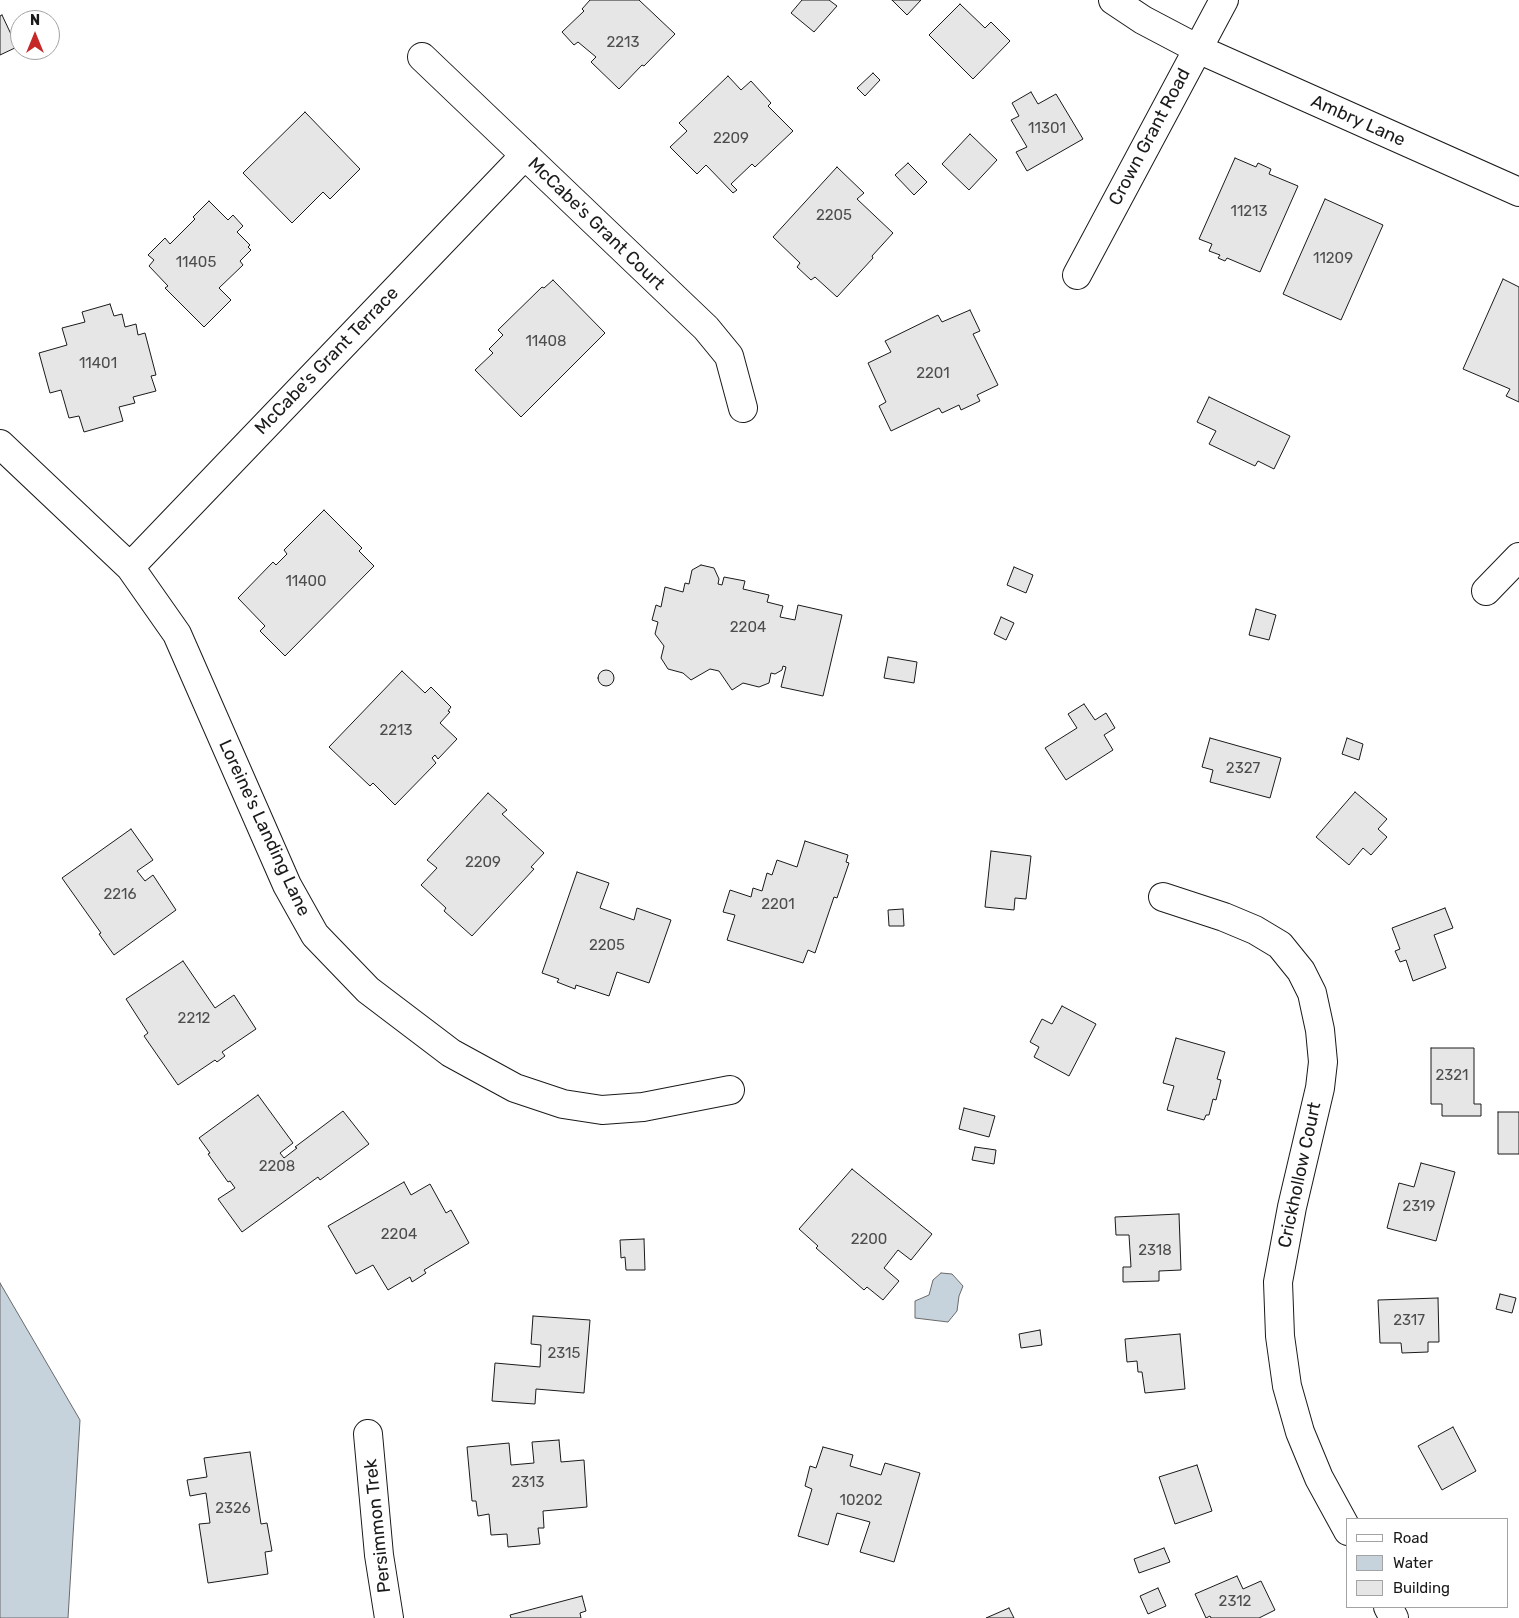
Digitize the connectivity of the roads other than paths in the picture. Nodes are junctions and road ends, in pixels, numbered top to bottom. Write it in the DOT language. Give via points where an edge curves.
graph roads {
  1 [pos="1112,0"];
  2 [pos="1224,0"];
  3 [pos="1198,49"];
  4 [pos="422,57"];
  5 [pos="525,155"];
  6 [pos="1519,192"];
  7 [pos="1077,275"];
  8 [pos="743,408"];
  9 [pos="0,444"];
  10 [pos="1519,558"];
  11 [pos="130,567"];
  12 [pos="1486,590"];
  13 [pos="1162,897"];
  14 [pos="730,1090"];
  15 [pos="368,1434"];
  16 [pos="1346,1527"];
  17 [pos="389,1618"];
  1 -- 3 [label="street, Ambry Lane"];
  2 -- 3 [label="street, Crown Grant Road"];
  3 -- 6 [label="street, Ambry Lane"];
  3 -- 7 [label="street, Crown Grant Road"];
  4 -- 5 [label="street, McCabe's Grant Court"];
  5 -- 8 [label="street, McCabe's Grant Court" via="706,328 729,356"];
  5 -- 11 [label="street, McCabe's Grant Terrace"];
  9 -- 11 [label="street, Loreine's Landing Lane"];
  10 -- 12 [label="street"];
  11 -- 14 [label="street, Loreine's Landing Lane" via="177,634 286,884 315,935 368,990 451,1053 515,1088 563,1104 602,1110 643,1107"];
  13 -- 16 [label="street, Crickhollow Court" via="1224,916 1280,945 1301,971 1312,993 1323,1062 1278,1282 1280,1336 1287,1386 1300,1432 1319,1478"];
  15 -- 17 [label="street, Persimmon Trek" via="379,1555"];
}
